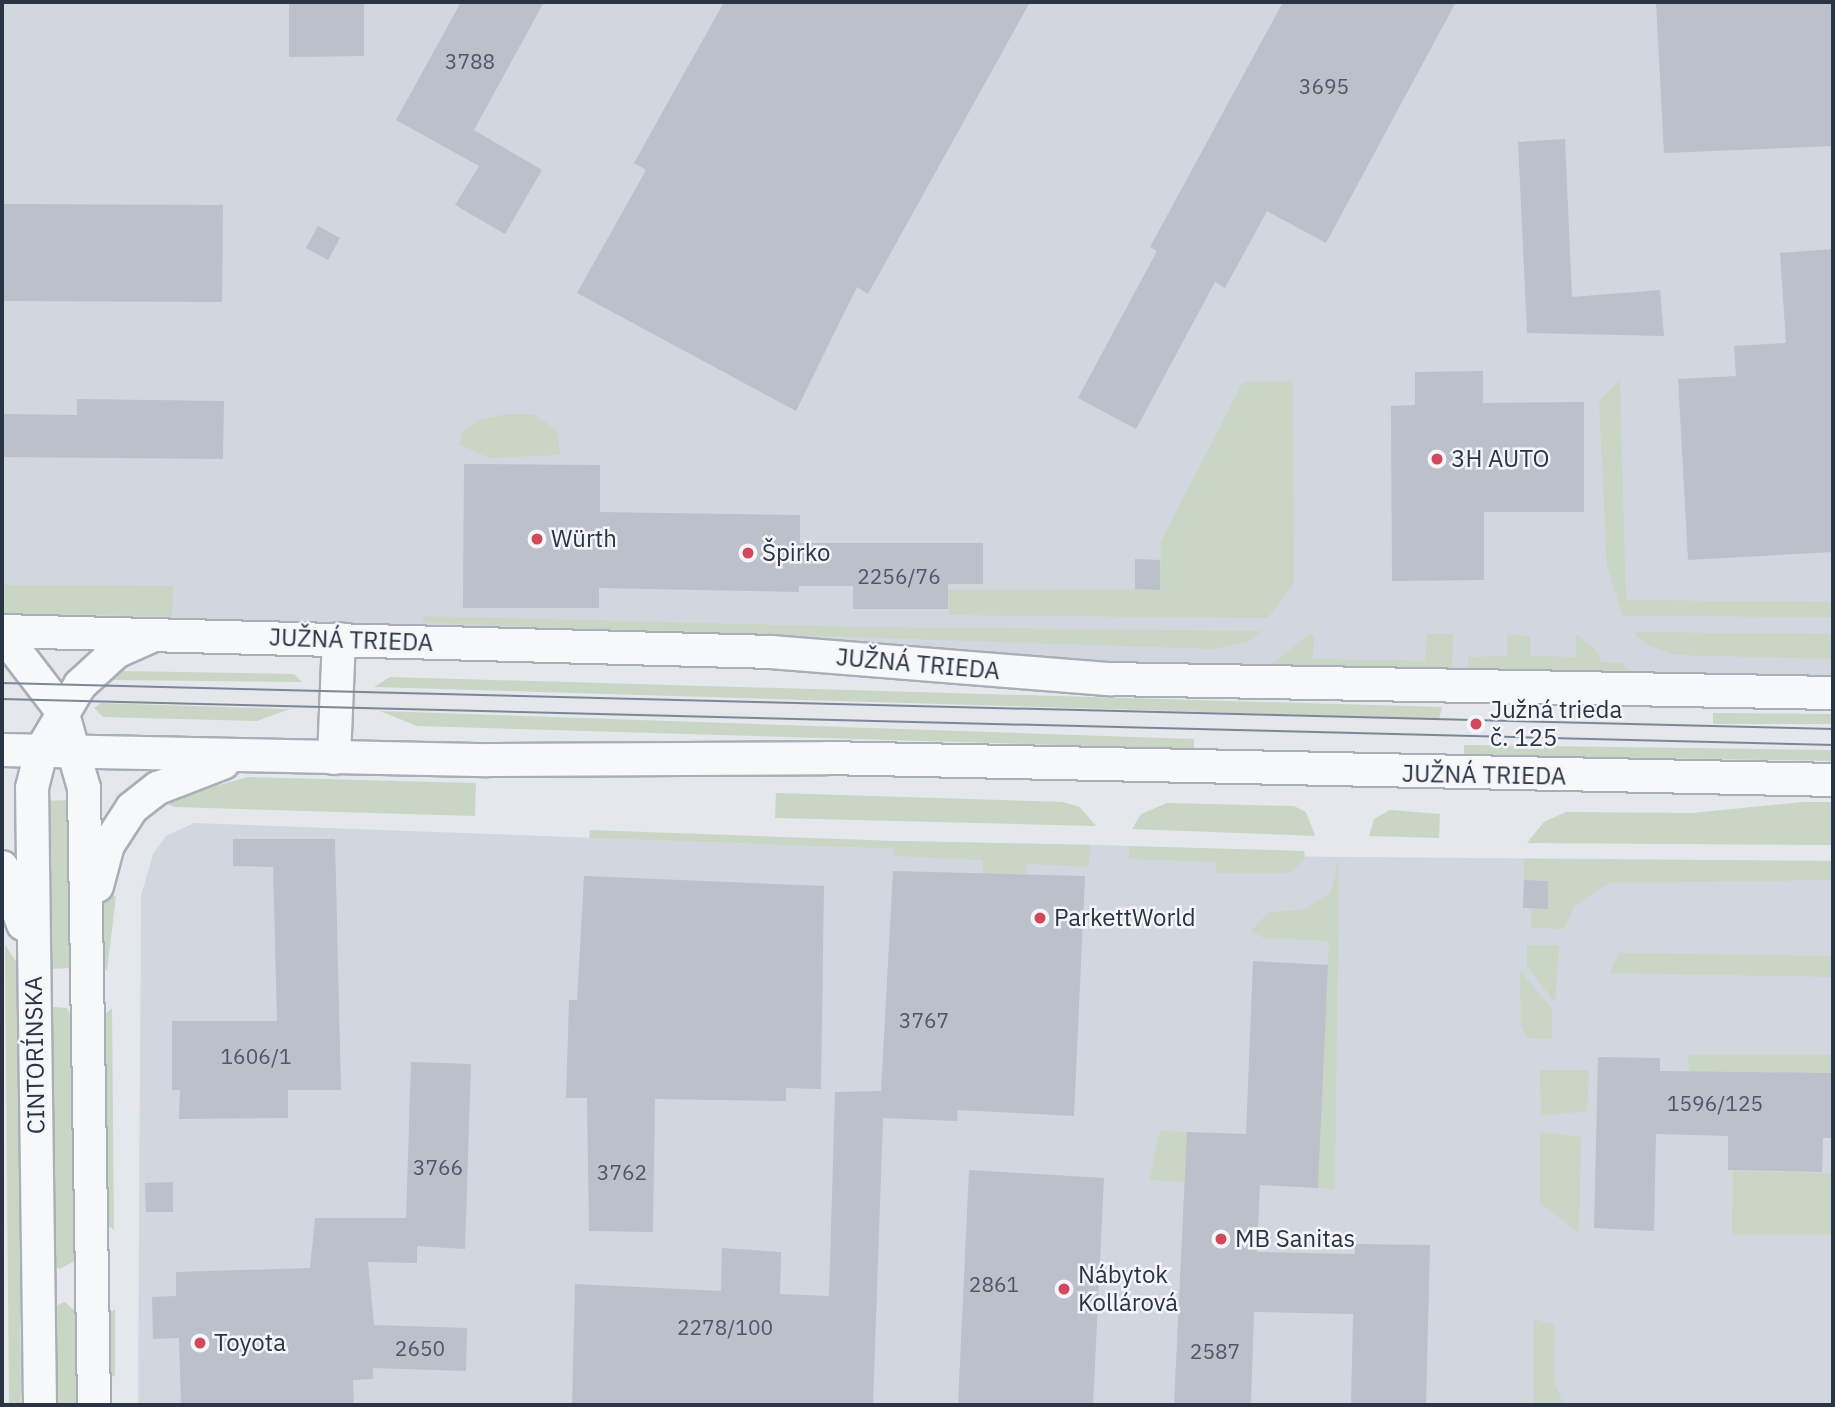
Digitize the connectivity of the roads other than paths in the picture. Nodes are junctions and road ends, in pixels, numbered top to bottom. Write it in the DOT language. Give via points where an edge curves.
graph roads {
  1 [pos="2,632"];
  2 [pos="158,634"];
  3 [pos="339,639"];
  4 [pos="1833,694"];
  5 [pos="62,711"];
  6 [pos="2,750"];
  7 [pos="41,751"];
  8 [pos="78,751"];
  9 [pos="246,756"];
  10 [pos="334,758"];
  11 [pos="1833,780"];
  12 [pos="2,867"];
  13 [pos="87,929"];
  14 [pos="34,982"];
  15 [pos="40,1405"];
  16 [pos="94,1405"];
  1 -- 2 [label="street, JUŽNÁ TRIEDA"];
  1 -- 5 [label="street"];
  2 -- 3 [label="street, JUŽNÁ TRIEDA"];
  2 -- 5 [label="street, CINTORÍNSKA" via="100,663"];
  3 -- 4 [label="street, JUŽNÁ TRIEDA" via="771,652 1123,680"];
  3 -- 10 [label="street"];
  5 -- 7 [label="street, CINTORÍNSKA"];
  5 -- 8 [label="street"];
  6 -- 7 [label="street, JUŽNÁ TRIEDA"];
  7 -- 8 [label="street, JUŽNÁ TRIEDA"];
  7 -- 14 [label="street, CINTORÍNSKA" via="32,788"];
  8 -- 9 [label="street, JUŽNÁ TRIEDA"];
  8 -- 13 [label="street"];
  9 -- 10 [label="street, JUŽNÁ TRIEDA"];
  9 -- 13 [label="street" via="181,776 132,808 108,845"];
  10 -- 11 [label="street, JUŽNÁ TRIEDA" via="800,758"];
  12 -- 14 [label="street" via="21,912"];
  13 -- 16 [label="street"];
  14 -- 15 [label="street, CINTORÍNSKA"];
}
